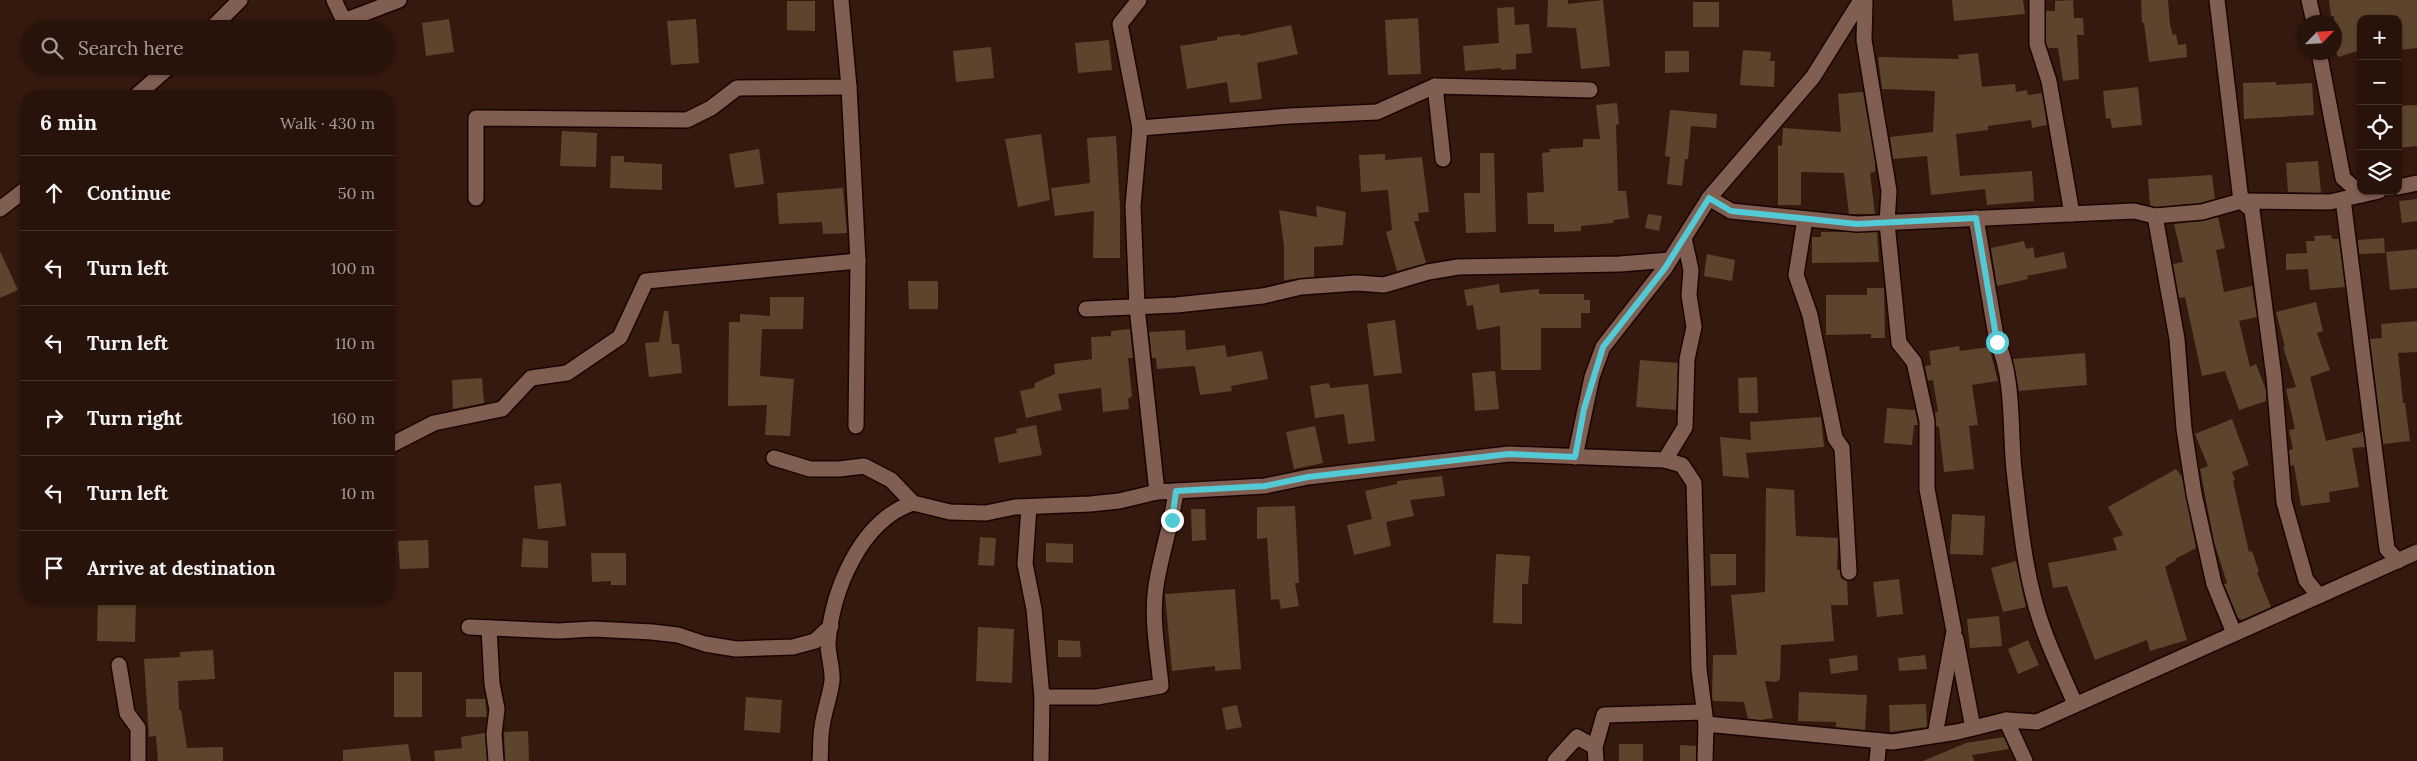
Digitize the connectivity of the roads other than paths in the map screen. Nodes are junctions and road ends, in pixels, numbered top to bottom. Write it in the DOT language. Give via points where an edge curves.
graph roads {
  1 [pos="240,0"];
  2 [pos="334,0"];
  3 [pos="399,0"];
  4 [pos="840,0"];
  5 [pos="1139,0"];
  6 [pos="2037,0"];
  7 [pos="2217,0"];
  8 [pos="2309,0"];
  9 [pos="1858,1"];
  10 [pos="2312,15"];
  11 [pos="220,20"];
  12 [pos="344,20"];
  13 [pos="347,20"];
  14 [pos="2322,60"];
  15 [pos="160,75"];
  16 [pos="1435,86"];
  17 [pos="848,87"];
  18 [pos="143,90"];
  19 [pos="1590,90"];
  20 [pos="1140,128"];
  21 [pos="1443,159"];
  22 [pos="2417,183"];
  23 [pos="2402,186"];
  24 [pos="2357,190"];
  25 [pos="20,193"];
  26 [pos="2362,195"];
  27 [pos="476,198"];
  28 [pos="1709,198"];
  29 [pos="2343,199"];
  30 [pos="2241,201"];
  31 [pos="0,209"];
  32 [pos="2072,214"];
  33 [pos="2155,216"];
  34 [pos="1976,218"];
  35 [pos="1805,219"];
  36 [pos="1887,223"];
  37 [pos="1684,238"];
  38 [pos="1670,260"];
  39 [pos="858,261"];
  40 [pos="1137,307"];
  41 [pos="1086,309"];
  42 [pos="856,426"];
  43 [pos="395,443"];
  44 [pos="1575,457"];
  45 [pos="774,458"];
  46 [pos="1665,460"];
  47 [pos="1176,491"];
  48 [pos="1157,492"];
  49 [pos="913,503"];
  50 [pos="1029,507"];
  51 [pos="2417,552"];
  52 [pos="2398,561"];
  53 [pos="1849,572"];
  54 [pos="2319,596"];
  55 [pos="831,626"];
  56 [pos="469,627"];
  57 [pos="489,628"];
  58 [pos="1954,630"];
  59 [pos="2234,634"];
  60 [pos="120,665"];
  61 [pos="1042,697"];
  62 [pos="2075,704"];
  63 [pos="1705,718"];
  64 [pos="2006,720"];
  65 [pos="1972,728"];
  66 [pos="1935,735"];
  67 [pos="1880,741"];
  68 [pos="1596,754"];
  69 [pos="138,761"];
  70 [pos="496,761"];
  71 [pos="820,761"];
  72 [pos="1041,761"];
  73 [pos="1555,761"];
  74 [pos="1705,761"];
  75 [pos="1877,761"];
  76 [pos="2025,761"];
  1 -- 11 [label="street"];
  2 -- 12 [label="street"];
  3 -- 13 [label="street"];
  4 -- 17 [label="street"];
  5 -- 20 [label="street" via="1120,24"];
  6 -- 32 [label="street" via="2037,44 2049,81"];
  7 -- 30 [label="street"];
  8 -- 10 [label="street"];
  9 -- 28 [label="street" via="1813,77"];
  9 -- 36 [label="street" via="1889,191"];
  14 -- 24 [label="street" via="2344,178"];
  15 -- 18 [label="street"];
  16 -- 19 [label="street"];
  16 -- 20 [label="street" via="1376,112"];
  16 -- 21 [label="street"];
  17 -- 27 [label="street" via="737,88 711,108 687,120 476,118"];
  17 -- 39 [label="street"];
  20 -- 40 [label="street" via="1133,206"];
  22 -- 23 [label="street"];
  25 -- 31 [label="street"];
  26 -- 29 [label="street"];
  28 -- 35 [label="street" via="1731,211"];
  28 -- 37 [label="street"];
  29 -- 30 [label="street" via="2330,202"];
  29 -- 52 [label="street" via="2387,549"];
  30 -- 33 [label="street" via="2202,212"];
  30 -- 54 [label="street" via="2252,210 2274,377 2284,502 2306,580"];
  32 -- 33 [label="street" via="2134,211"];
  32 -- 34 [label="street"];
  33 -- 59 [label="street" via="2177,339 2184,429 2194,494 2214,584"];
  34 -- 36 [label="street"];
  34 -- 62 [label="street" via="2010,400 2014,468 2028,573 2043,630"];
  35 -- 36 [label="street"];
  35 -- 53 [label="street" via="1796,275 1810,315 1835,438 1842,448"];
  36 -- 58 [label="street" via="1898,343 1914,362 1927,421 1927,489"];
  37 -- 38 [label="street"];
  37 -- 46 [label="street" via="1691,270 1689,295 1694,327 1687,359 1684,427"];
  38 -- 40 [label="street" via="1458,267 1384,285 1301,287 1263,296"];
  38 -- 44 [label="street" via="1603,347 1584,409"];
  39 -- 42 [label="street"];
  39 -- 43 [label="street" via="646,281 620,337 567,373 531,378 502,409 434,423"];
  40 -- 41 [label="street"];
  40 -- 48 [label="street"];
  44 -- 46 [label="street"];
  44 -- 47 [label="street" via="1509,454 1308,477 1265,486"];
  45 -- 49 [label="street" via="810,469 864,466 891,480"];
  46 -- 63 [label="street" via="1682,465 1694,483 1699,669"];
  47 -- 48 [label="street"];
  47 -- 61 [label="street" via="1156,587 1154,618 1161,686 1097,697"];
  48 -- 50 [label="street" via="1119,501"];
  49 -- 50 [label="street" via="950,512 986,513"];
  49 -- 55 [label="street" via="896,508 876,527 857,554 842,583"];
  50 -- 61 [label="street" via="1025,564 1034,609"];
  51 -- 52 [label="street"];
  52 -- 54 [label="street"];
  54 -- 59 [label="street"];
  55 -- 57 [label="street" via="816,641 744,649 652,632"];
  55 -- 71 [label="street" via="828,644 832,680 822,727"];
  56 -- 57 [label="street"];
  57 -- 70 [label="street" via="492,684 498,709 494,734"];
  58 -- 65 [label="street"];
  58 -- 66 [label="street"];
  59 -- 62 [label="street"];
  60 -- 69 [label="street" via="127,713 138,728"];
  61 -- 72 [label="street"];
  62 -- 64 [label="street" via="2037,722"];
  63 -- 67 [label="street"];
  63 -- 68 [label="street" via="1604,715"];
  63 -- 74 [label="street"];
  64 -- 65 [label="street"];
  64 -- 76 [label="street"];
  65 -- 66 [label="street"];
  66 -- 67 [label="street"];
  67 -- 75 [label="street"];
  68 -- 73 [label="street" via="1577,737"];
}
